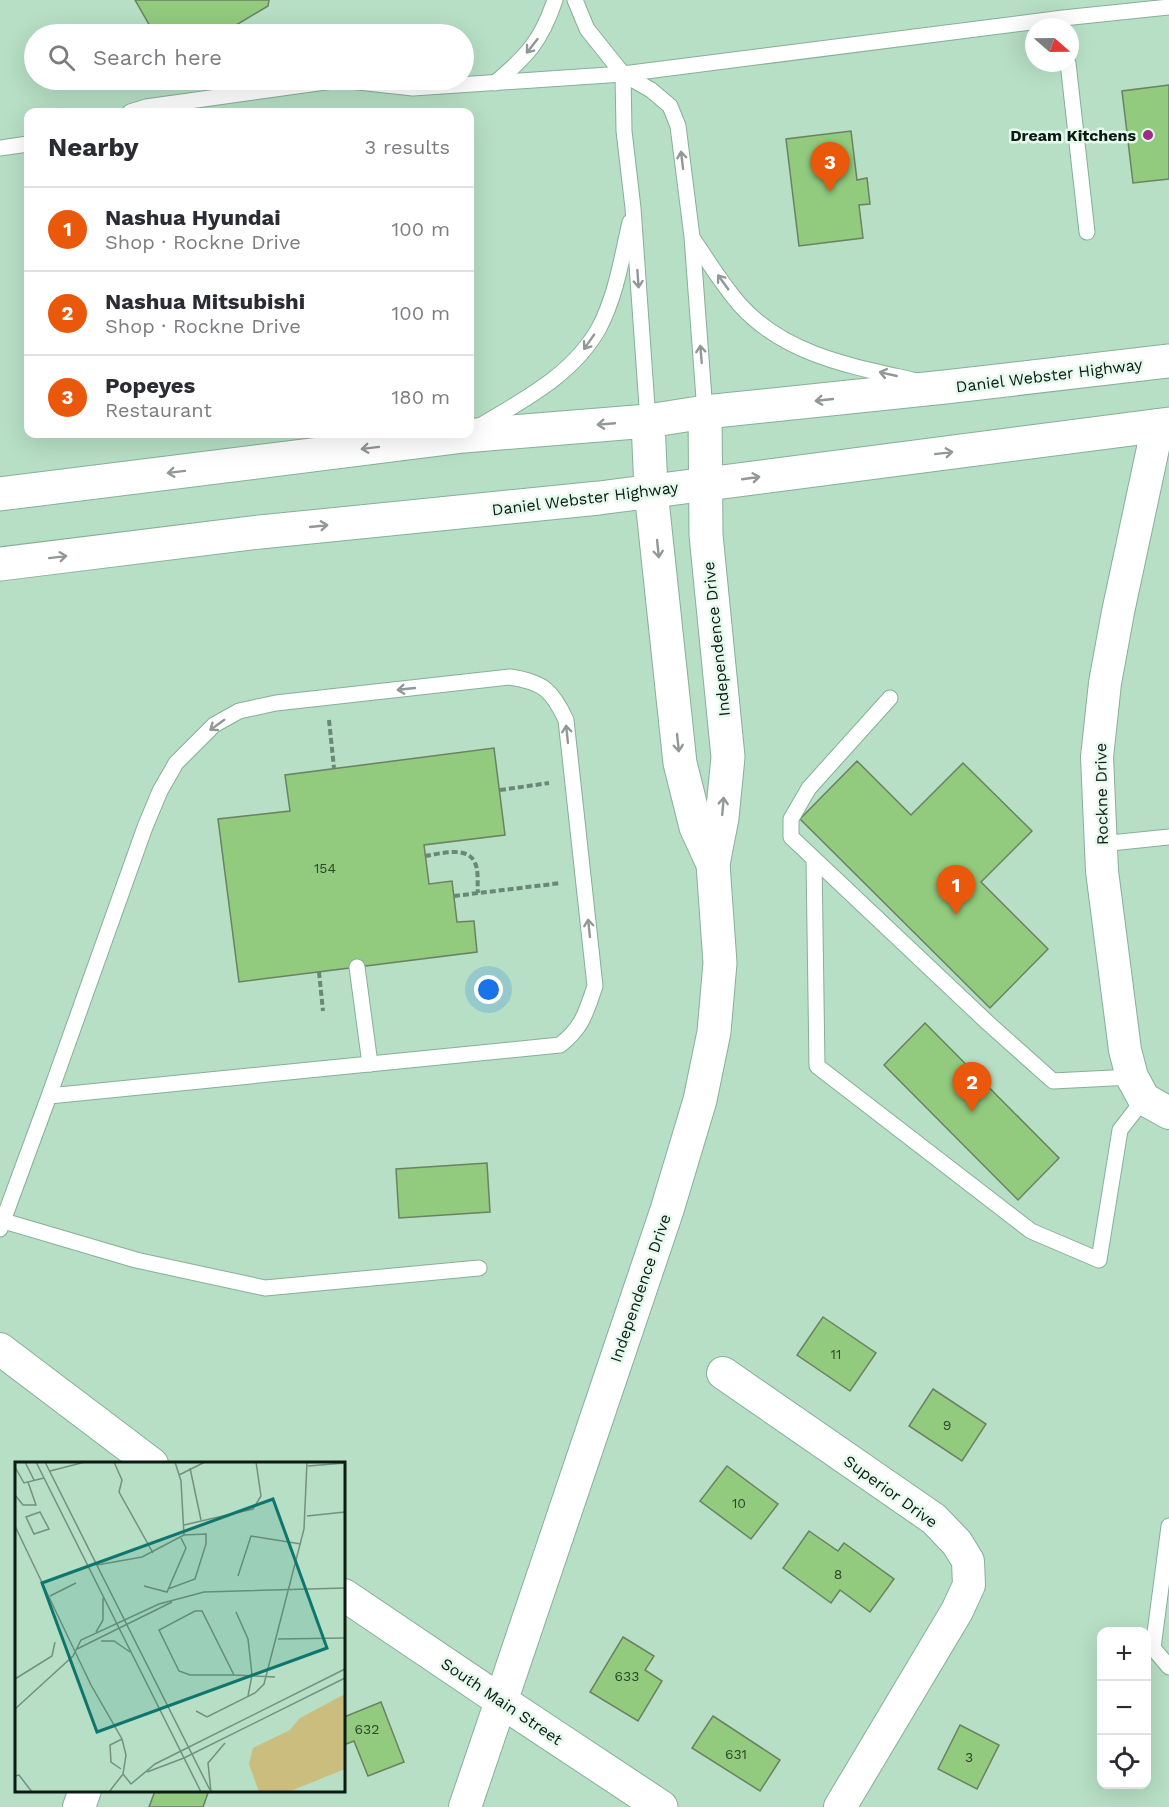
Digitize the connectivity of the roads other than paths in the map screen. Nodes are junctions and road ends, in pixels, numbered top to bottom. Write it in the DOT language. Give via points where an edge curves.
graph roads {
  1 [pos="555,0"];
  2 [pos="575,0"];
  3 [pos="1169,7"];
  4 [pos="1079,20"];
  5 [pos="1025,27"];
  6 [pos="1069,72"];
  7 [pos="623,74"];
  8 [pos="495,83"];
  9 [pos="474,84"];
  10 [pos="268,90"];
  11 [pos="143,108"];
  12 [pos="24,145"];
  13 [pos="0,148"];
  14 [pos="633,208"];
  15 [pos="1087,232"];
  16 [pos="692,237"];
  17 [pos="1169,361"];
  18 [pos="945,387"];
  19 [pos="705,412"];
  20 [pos="648,421"];
  21 [pos="1163,424"];
  22 [pos="474,430"];
  23 [pos="474,433"];
  24 [pos="436,438"];
  25 [pos="706,484"];
  26 [pos="651,491"];
  27 [pos="0,494"];
  28 [pos="0,564"];
  29 [pos="890,698"];
  30 [pos="1169,837"];
  31 [pos="1101,844"];
  32 [pos="814,859"];
  33 [pos="713,864"];
  34 [pos="357,967"];
  35 [pos="370,1064"];
  36 [pos="49,1096"];
  37 [pos="1148,1096"];
  38 [pos="1,1224"];
  39 [pos="479,1269"];
  40 [pos="0,1349"];
  41 [pos="723,1373"];
  42 [pos="149,1462"];
  43 [pos="1169,1526"];
  44 [pos="345,1596"];
  45 [pos="1169,1667"];
  46 [pos="501,1701"];
  47 [pos="85,1792"];
  48 [pos="79,1807"];
  49 [pos="465,1807"];
  50 [pos="661,1807"];
  51 [pos="840,1807"];
  1 -- 8 [label="lane, one-way" via="535,44"];
  2 -- 7 [label="lane" via="587,29"];
  3 -- 4 [label="lane"];
  5 -- 7 [label="lane"];
  6 -- 15 [label="lane"];
  7 -- 8 [label="lane"];
  7 -- 14 [label="lane" via="624,131"];
  16 -- 7 [label="lane, one-way" via="678,126 670,106"];
  8 -- 9 [label="lane"];
  10 -- 11 [label="lane"];
  12 -- 13 [label="lane"];
  14 -- 20 [label="lane, one-way"];
  14 -- 22 [label="lane, one-way" via="614,292 585,349 551,382"];
  18 -- 16 [label="lane, one-way" via="831,361 800,348 763,326 742,307"];
  19 -- 16 [label="lane, one-way"];
  17 -- 18 [label="main road, Daniel Webster Highway"];
  18 -- 19 [label="main road, Daniel Webster Highway, one-way"];
  19 -- 20 [label="main road, Daniel Webster Highway"];
  19 -- 25 [label="main road, Independence Drive"];
  20 -- 23 [label="main road, Daniel Webster Highway, one-way"];
  20 -- 26 [label="main road, Independence Drive"];
  25 -- 21 [label="main road, Daniel Webster Highway, one-way"];
  21 -- 31 [label="street, Rockne Drive" via="1105,683 1097,758"];
  24 -- 27 [label="main road, Daniel Webster Highway, one-way"];
  25 -- 26 [label="main road, Daniel Webster Highway"];
  33 -- 25 [label="main road, Independence Drive, one-way" via="728,757 706,535"];
  28 -- 26 [label="main road, Daniel Webster Highway, one-way"];
  26 -- 33 [label="main road, Independence Drive, one-way" via="680,763 696,827"];
  29 -- 32 [label="lane" via="808,788 790,819 791,837"];
  30 -- 31 [label="lane"];
  31 -- 37 [label="street, Rockne Drive" via="1125,1050"];
  32 -- 37 [label="lane" via="1053,1081"];
  32 -- 37 [label="lane" via="817,1066 1031,1232 1100,1260 1120,1130"];
  33 -- 46 [label="main road, Independence Drive" via="720,963 714,1032 700,1100 667,1210"];
  34 -- 35 [label="lane"];
  35 -- 36 [label="lane"];
  35 -- 36 [label="lane, one-way" via="560,1045 574,1034 585,1016 595,986 566,720 549,691 529,680 510,677 276,703 239,711 214,725 176,763 160,790"];
  36 -- 38 [label="lane"];
  38 -- 39 [label="lane" via="136,1260 265,1288"];
  40 -- 42 [label="street"];
  41 -- 51 [label="street, Superior Drive" via="934,1519 968,1561 969,1585 957,1611"];
  43 -- 45 [label="lane" via="1153,1648"];
  44 -- 46 [label="street, South Main Street"];
  46 -- 49 [label="street"];
  46 -- 50 [label="main road, South Main Street"];
  47 -- 48 [label="street"];
}
